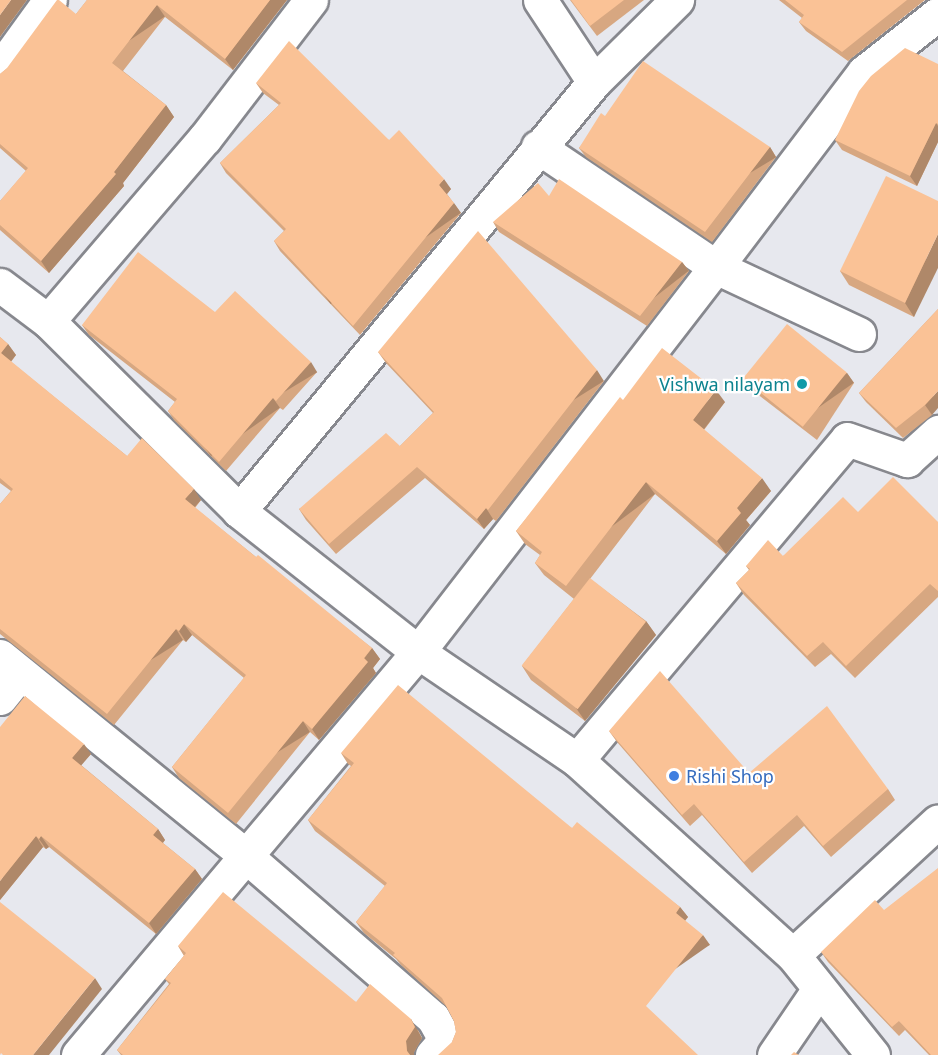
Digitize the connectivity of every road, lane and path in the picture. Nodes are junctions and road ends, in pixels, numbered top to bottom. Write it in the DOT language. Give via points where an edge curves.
graph roads {
  1 [pos="50,0"];
  2 [pos="311,0"];
  3 [pos="540,0"];
  4 [pos="677,0"];
  5 [pos="938,14"];
  6 [pos="0,69"];
  7 [pos="594,82"];
  8 [pos="538,147"];
  9 [pos="716,267"];
  10 [pos="0,285"];
  11 [pos="48,321"];
  12 [pos="859,334"];
  13 [pos="938,432"];
  14 [pos="239,511"];
  15 [pos="418,652"];
  16 [pos="10,664"];
  17 [pos="0,698"];
  18 [pos="577,760"];
  19 [pos="938,821"];
  20 [pos="247,857"];
  21 [pos="793,956"];
  22 [pos="819,989"];
  23 [pos="78,1055"];
  24 [pos="432,1055"];
  25 [pos="774,1055"];
  26 [pos="873,1055"];
  1 -- 6 [label="street"];
  2 -- 11 [label="street" via="206,138"];
  3 -- 7 [label="street"];
  4 -- 7 [label="street"];
  5 -- 9 [label="street" via="864,72"];
  7 -- 8 [label="street"];
  8 -- 9 [label="street"];
  8 -- 14 [label="street"];
  9 -- 12 [label="street"];
  9 -- 15 [label="street"];
  10 -- 11 [label="street"];
  11 -- 14 [label="street"];
  13 -- 18 [label="street" via="907,460 847,439"];
  14 -- 15 [label="street"];
  15 -- 18 [label="street"];
  15 -- 20 [label="street"];
  16 -- 17 [label="street"];
  16 -- 20 [label="street"];
  18 -- 21 [label="street"];
  19 -- 21 [label="street"];
  20 -- 23 [label="street"];
  20 -- 24 [label="street" via="433,1018 445,1040"];
  21 -- 22 [label="street"];
  22 -- 25 [label="street"];
  22 -- 26 [label="street"];
}
